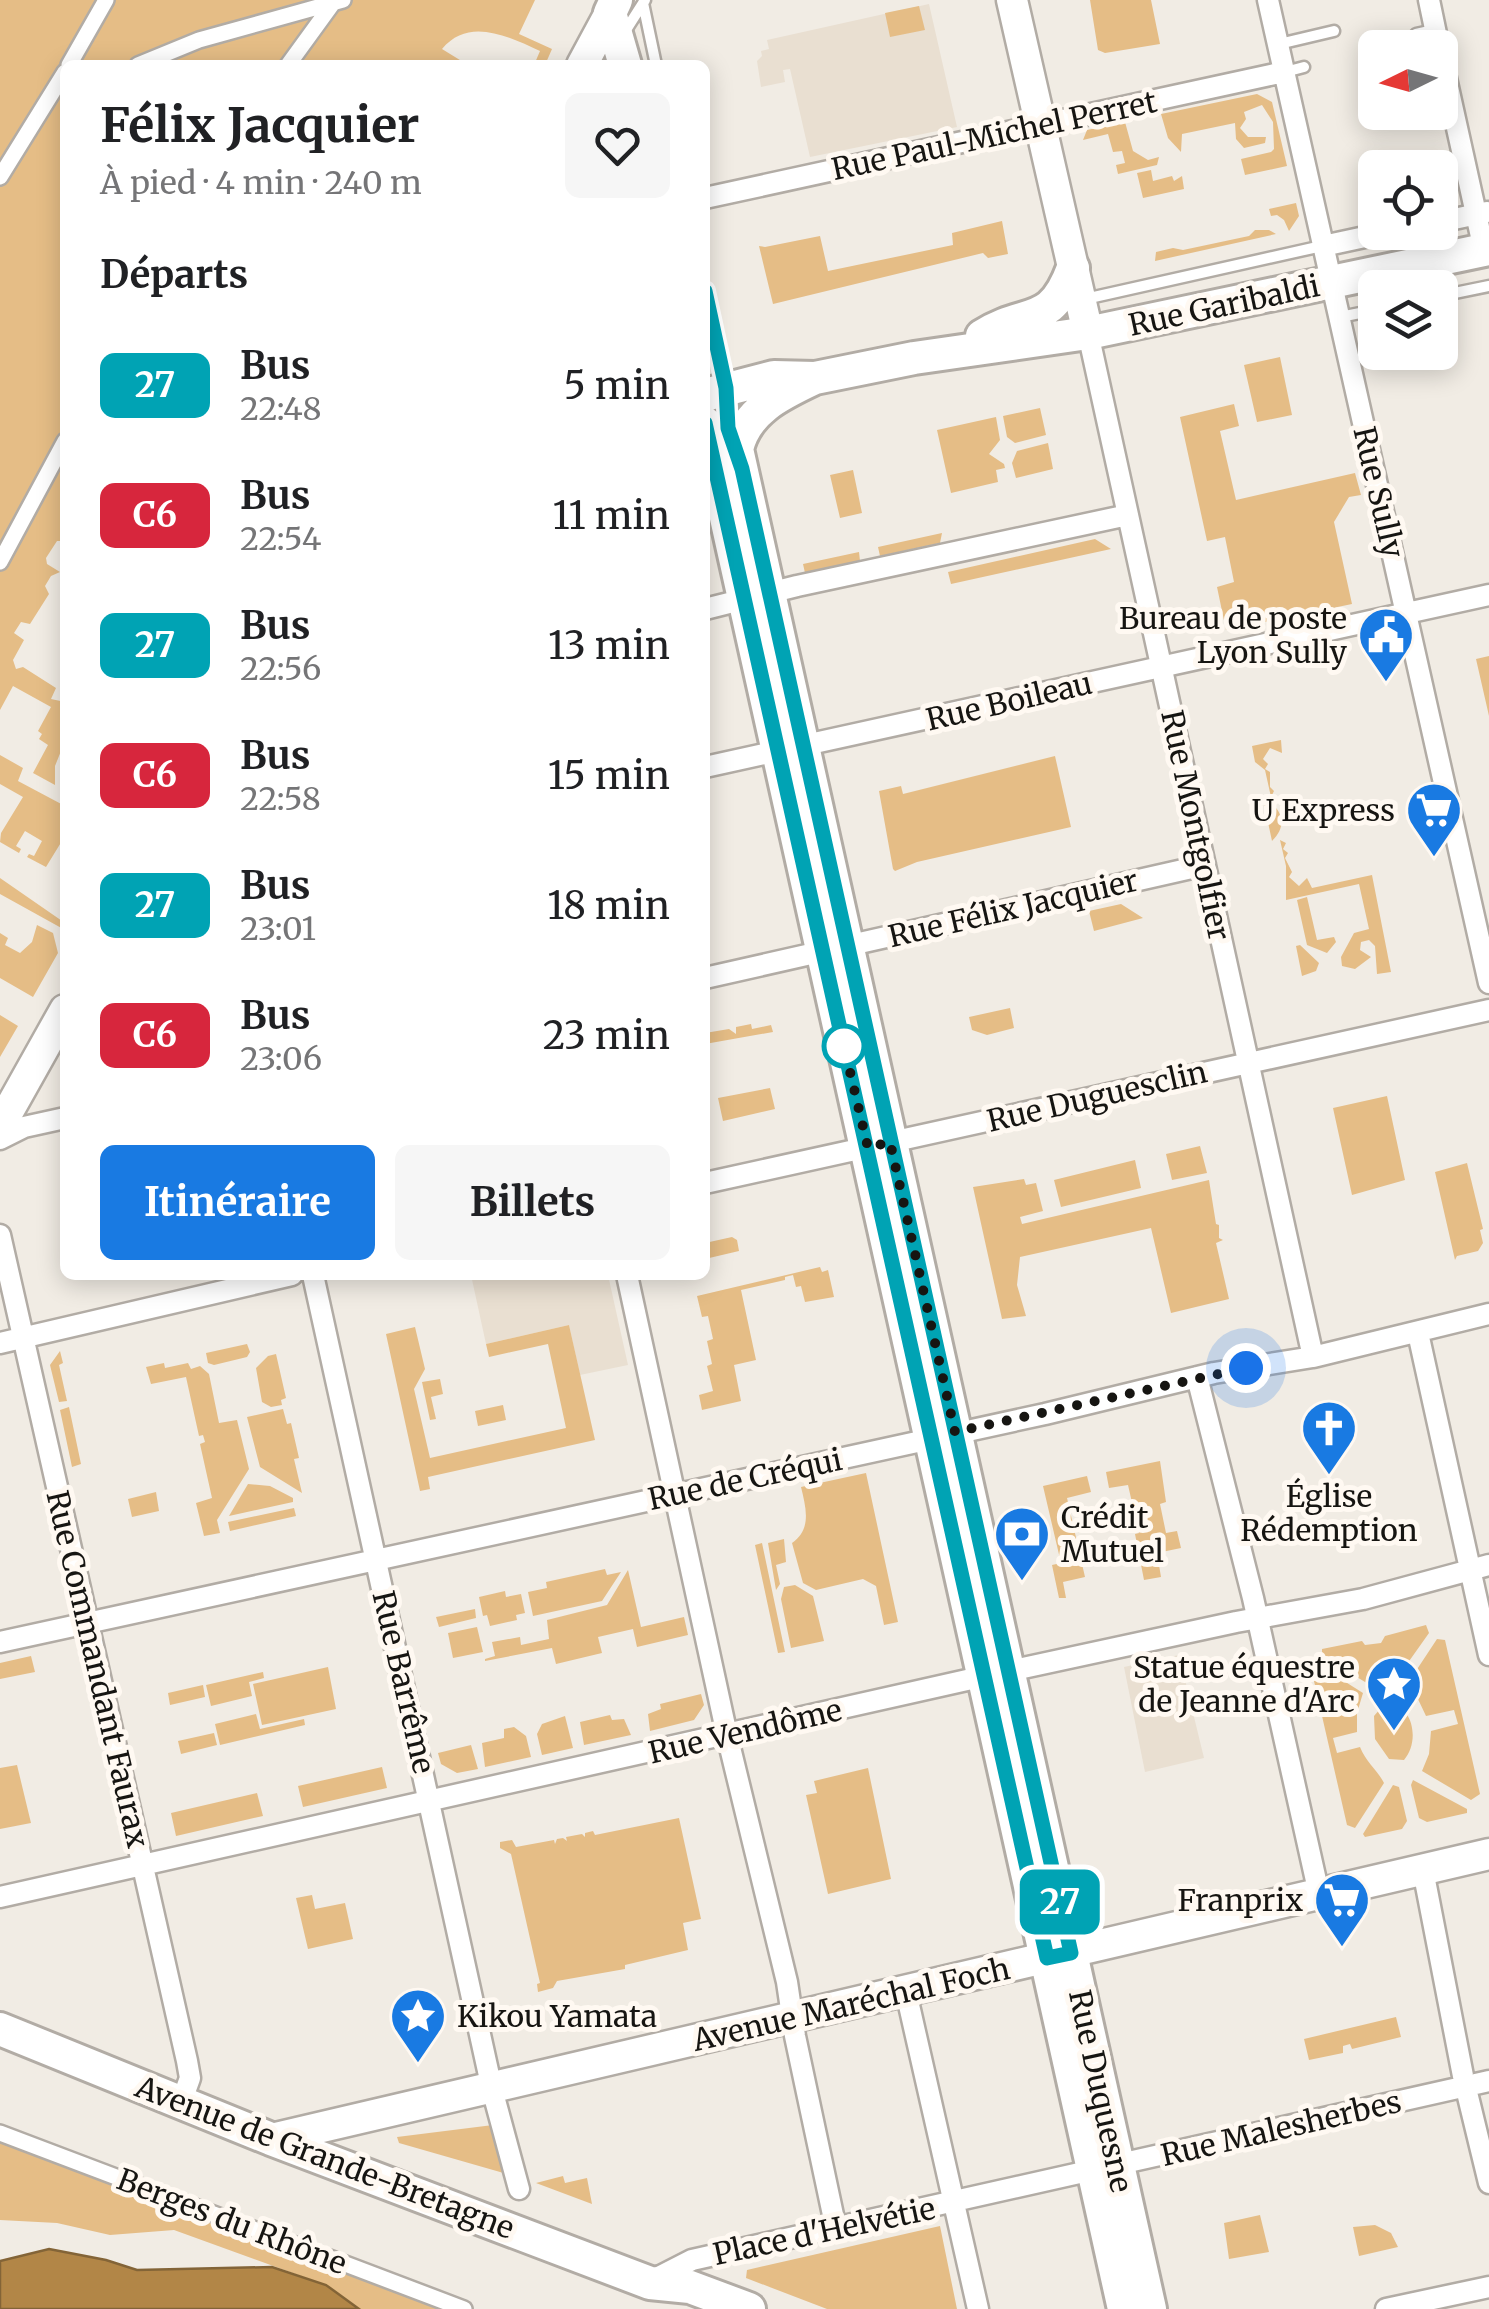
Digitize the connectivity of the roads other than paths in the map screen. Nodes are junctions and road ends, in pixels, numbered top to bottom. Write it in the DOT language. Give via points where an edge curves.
graph roads {
  1 [pos="106,0"];
  2 [pos="1012,0"];
  3 [pos="1270,0"];
  4 [pos="1429,0"];
  5 [pos="338,2"];
  6 [pos="624,25"];
  7 [pos="1432,30"];
  8 [pos="1334,32"];
  9 [pos="1278,44"];
  10 [pos="72,60"];
  11 [pos="150,60"];
  12 [pos="292,60"];
  13 [pos="587,60"];
  14 [pos="652,60"];
  15 [pos="1294,70"];
  16 [pos="58,96"];
  17 [pos="1040,125"];
  18 [pos="1451,130"];
  19 [pos="0,177"];
  20 [pos="710,197"];
  21 [pos="1483,213"];
  22 [pos="1458,218"];
  23 [pos="1358,238"];
  24 [pos="1323,246"];
  25 [pos="1487,249"];
  26 [pos="1331,282"];
  27 [pos="1076,284"];
  28 [pos="1489,286"];
  29 [pos="1458,292"];
  30 [pos="1358,313"];
  31 [pos="1338,317"];
  32 [pos="1088,334"];
  33 [pos="710,342"];
  34 [pos="957,352"];
  35 [pos="814,378"];
  36 [pos="715,391"];
  37 [pos="710,440"];
  38 [pos="737,449"];
  39 [pos="60,450"];
  40 [pos="1128,515"];
  41 [pos="0,562"];
  42 [pos="1489,595"];
  43 [pos="757,598"];
  44 [pos="710,609"];
  45 [pos="1407,613"];
  46 [pos="1161,667"];
  47 [pos="790,749"];
  48 [pos="710,767"];
  49 [pos="1205,865"];
  50 [pos="835,948"];
  51 [pos="710,977"];
  52 [pos="1489,983"];
  53 [pos="1489,1010"];
  54 [pos="60,1019"];
  55 [pos="1248,1063"];
  56 [pos="60,1119"];
  57 [pos="0,1126"];
  58 [pos="0,1139"];
  59 [pos="879,1145"];
  60 [pos="710,1182"];
  61 [pos="0,1235"];
  62 [pos="271,1280"];
  63 [pos="314,1280"];
  64 [pos="628,1280"];
  65 [pos="1489,1314"];
  66 [pos="1418,1332"];
  67 [pos="24,1338"];
  68 [pos="0,1343"];
  69 [pos="1313,1356"];
  70 [pos="1197,1377"];
  71 [pos="944,1435"];
  72 [pos="676,1494"];
  73 [pos="376,1560"];
  74 [pos="1479,1568"];
  75 [pos="1257,1620"];
  76 [pos="86,1624"];
  77 [pos="0,1642"];
  78 [pos="1489,1655"];
  79 [pos="997,1674"];
  80 [pos="727,1735"];
  81 [pos="430,1801"];
  82 [pos="1489,1854"];
  83 [pos="142,1864"];
  84 [pos="1422,1870"];
  85 [pos="1319,1894"];
  86 [pos="0,1896"];
  87 [pos="1059,1956"];
  88 [pos="906,1992"];
  89 [pos="792,2018"];
  90 [pos="0,2029"];
  91 [pos="1489,2081"];
  92 [pos="1466,2086"];
  93 [pos="492,2089"];
  94 [pos="181,2102"];
  95 [pos="0,2133"];
  96 [pos="271,2139"];
  97 [pos="1106,2168"];
  98 [pos="1489,2183"];
  99 [pos="518,2189"];
  100 [pos="955,2202"];
  101 [pos="836,2229"];
  102 [pos="650,2283"];
  103 [pos="1489,2287"];
  104 [pos="464,2309"];
  105 [pos="676,2309"];
  106 [pos="749,2309"];
  107 [pos="978,2309"];
  108 [pos="1124,2309"];
  109 [pos="1150,2309"];
  110 [pos="1386,2309"];
  1 -- 10 [label="street"];
  2 -- 17 [label="main road, Rue Montgolfier"];
  3 -- 9 [label="street, Rue Sully"];
  4 -- 7 [label="street"];
  5 -- 11 [label="street"];
  5 -- 12 [label="street"];
  6 -- 13 [label="main road"];
  6 -- 14 [label="lane"];
  8 -- 9 [label="lane"];
  9 -- 15 [label="street, Rue Sully"];
  15 -- 17 [label="street, Rue Paul-Michel Perret"];
  15 -- 24 [label="street, Rue Sully"];
  16 -- 19 [label="street"];
  17 -- 20 [label="street, Rue Paul-Michel Perret"];
  17 -- 27 [label="main road, Rue Montgolfier"];
  18 -- 21 [label="street"];
  21 -- 22 [label="street"];
  21 -- 25 [label="street"];
  23 -- 24 [label="street"];
  24 -- 26 [label="street, Rue Sully"];
  24 -- 27 [label="lane"];
  25 -- 26 [label="main road, Rue Garibaldi"];
  26 -- 31 [label="street, Rue Sully"];
  26 -- 32 [label="main road, Rue Garibaldi"];
  27 -- 32 [label="main road, Rue Montgolfier"];
  27 -- 34 [label="main road, Rue Garibaldi" via="1043,314 996,328"];
  28 -- 29 [label="lane"];
  30 -- 31 [label="lane"];
  31 -- 45 [label="street, Rue Sully"];
  32 -- 34 [label="main road, Rue Garibaldi"];
  32 -- 40 [label="street, Rue Montgolfier"];
  33 -- 36 [label="lane, Rue Duquesne"];
  34 -- 35 [label="main road, Rue Garibaldi"];
  35 -- 36 [label="main road, Rue Garibaldi" via="774,378"];
  35 -- 38 [label="main road, Rue Garibaldi" via="754,415"];
  36 -- 38 [label="lane, Rue Duquesne"];
  37 -- 43 [label="main road, Rue Duquesne"];
  38 -- 43 [label="main road, Rue Duquesne"];
  39 -- 41 [label="street"];
  40 -- 43 [label="street"];
  40 -- 46 [label="street, Rue Montgolfier"];
  42 -- 45 [label="street, Rue Boileau"];
  43 -- 44 [label="street"];
  43 -- 47 [label="main road, Rue Duquesne"];
  45 -- 46 [label="street, Rue Boileau"];
  45 -- 52 [label="street, Rue Sully"];
  46 -- 47 [label="street, Rue Boileau"];
  46 -- 49 [label="street, Rue Montgolfier"];
  47 -- 48 [label="street, Rue Boileau"];
  47 -- 50 [label="main road, Rue Duquesne"];
  49 -- 50 [label="street, Rue Félix Jacquier"];
  49 -- 55 [label="street, Rue Montgolfier"];
  50 -- 51 [label="street, Rue Félix Jacquier"];
  50 -- 59 [label="main road, Rue Duquesne"];
  53 -- 55 [label="street, Rue Duguesclin"];
  54 -- 57 [label="main road"];
  55 -- 59 [label="street, Rue Duguesclin"];
  55 -- 69 [label="street, Rue Montgolfier"];
  56 -- 58 [label="street"];
  59 -- 60 [label="street, Rue Duguesclin"];
  59 -- 71 [label="main road, Rue Duquesne"];
  61 -- 67 [label="street, Rue Commandant Faurax"];
  62 -- 67 [label="street"];
  63 -- 73 [label="street, Rue Barrême"];
  64 -- 72 [label="street"];
  65 -- 66 [label="street, Rue de Créqui"];
  66 -- 69 [label="street, Rue de Créqui"];
  66 -- 74 [label="street"];
  67 -- 68 [label="street"];
  67 -- 76 [label="street, Rue Commandant Faurax"];
  69 -- 70 [label="street, Rue de Créqui"];
  70 -- 71 [label="street, Rue de Créqui"];
  70 -- 75 [label="street"];
  71 -- 72 [label="street, Rue de Créqui"];
  71 -- 79 [label="main road, Rue Duquesne"];
  72 -- 73 [label="street, Rue de Créqui"];
  72 -- 80 [label="street"];
  73 -- 76 [label="street, Rue de Créqui"];
  73 -- 81 [label="street, Rue Barrême"];
  74 -- 75 [label="street, Rue Vendôme"];
  74 -- 78 [label="street"];
  75 -- 79 [label="street, Rue Vendôme"];
  75 -- 85 [label="street"];
  76 -- 77 [label="street, Rue de Créqui"];
  76 -- 83 [label="street, Rue Commandant Faurax"];
  79 -- 80 [label="street, Rue Vendôme"];
  79 -- 87 [label="main road, Rue Duquesne"];
  80 -- 81 [label="street, Rue Vendôme"];
  80 -- 89 [label="street"];
  81 -- 83 [label="street, Rue Vendôme"];
  81 -- 93 [label="street, Rue Barrême"];
  82 -- 84 [label="main road, Avenue Maréchal Foch"];
  83 -- 86 [label="street, Rue Vendôme"];
  83 -- 94 [label="street, Rue Commandant Faurax" via="190,2078"];
  84 -- 85 [label="main road, Avenue Maréchal Foch"];
  84 -- 92 [label="street"];
  85 -- 87 [label="main road, Avenue Maréchal Foch"];
  87 -- 88 [label="main road, Avenue Maréchal Foch"];
  87 -- 97 [label="main road, Rue Duquesne"];
  88 -- 89 [label="main road, Avenue Maréchal Foch"];
  88 -- 100 [label="street"];
  89 -- 93 [label="main road, Avenue Maréchal Foch"];
  89 -- 101 [label="street"];
  90 -- 94 [label="main road, Avenue de Grande-Bretagne"];
  91 -- 92 [label="street, Rue Malesherbes"];
  92 -- 97 [label="street, Rue Malesherbes"];
  92 -- 98 [label="street"];
  93 -- 96 [label="main road, Avenue Maréchal Foch"];
  93 -- 99 [label="street, Rue Barrême"];
  94 -- 96 [label="main road, Avenue de Grande-Bretagne"];
  95 -- 104 [label="street, Berges du Rhône"];
  96 -- 102 [label="main road, Avenue de Grande-Bretagne"];
  97 -- 100 [label="street, Rue Malesherbes"];
  97 -- 108 [label="main road, Rue Duquesne"];
  97 -- 109 [label="main road, Rue Duquesne"];
  100 -- 101 [label="street, Place d'Helvétie"];
  100 -- 107 [label="street, Place d'Helvétie"];
  101 -- 102 [label="street, Place d'Helvétie" via="692,2260"];
  102 -- 105 [label="main road, Avenue de Grande-Bretagne"];
  102 -- 106 [label="main road, Avenue de Grande-Bretagne" via="690,2287"];
  103 -- 110 [label="street"];
}
